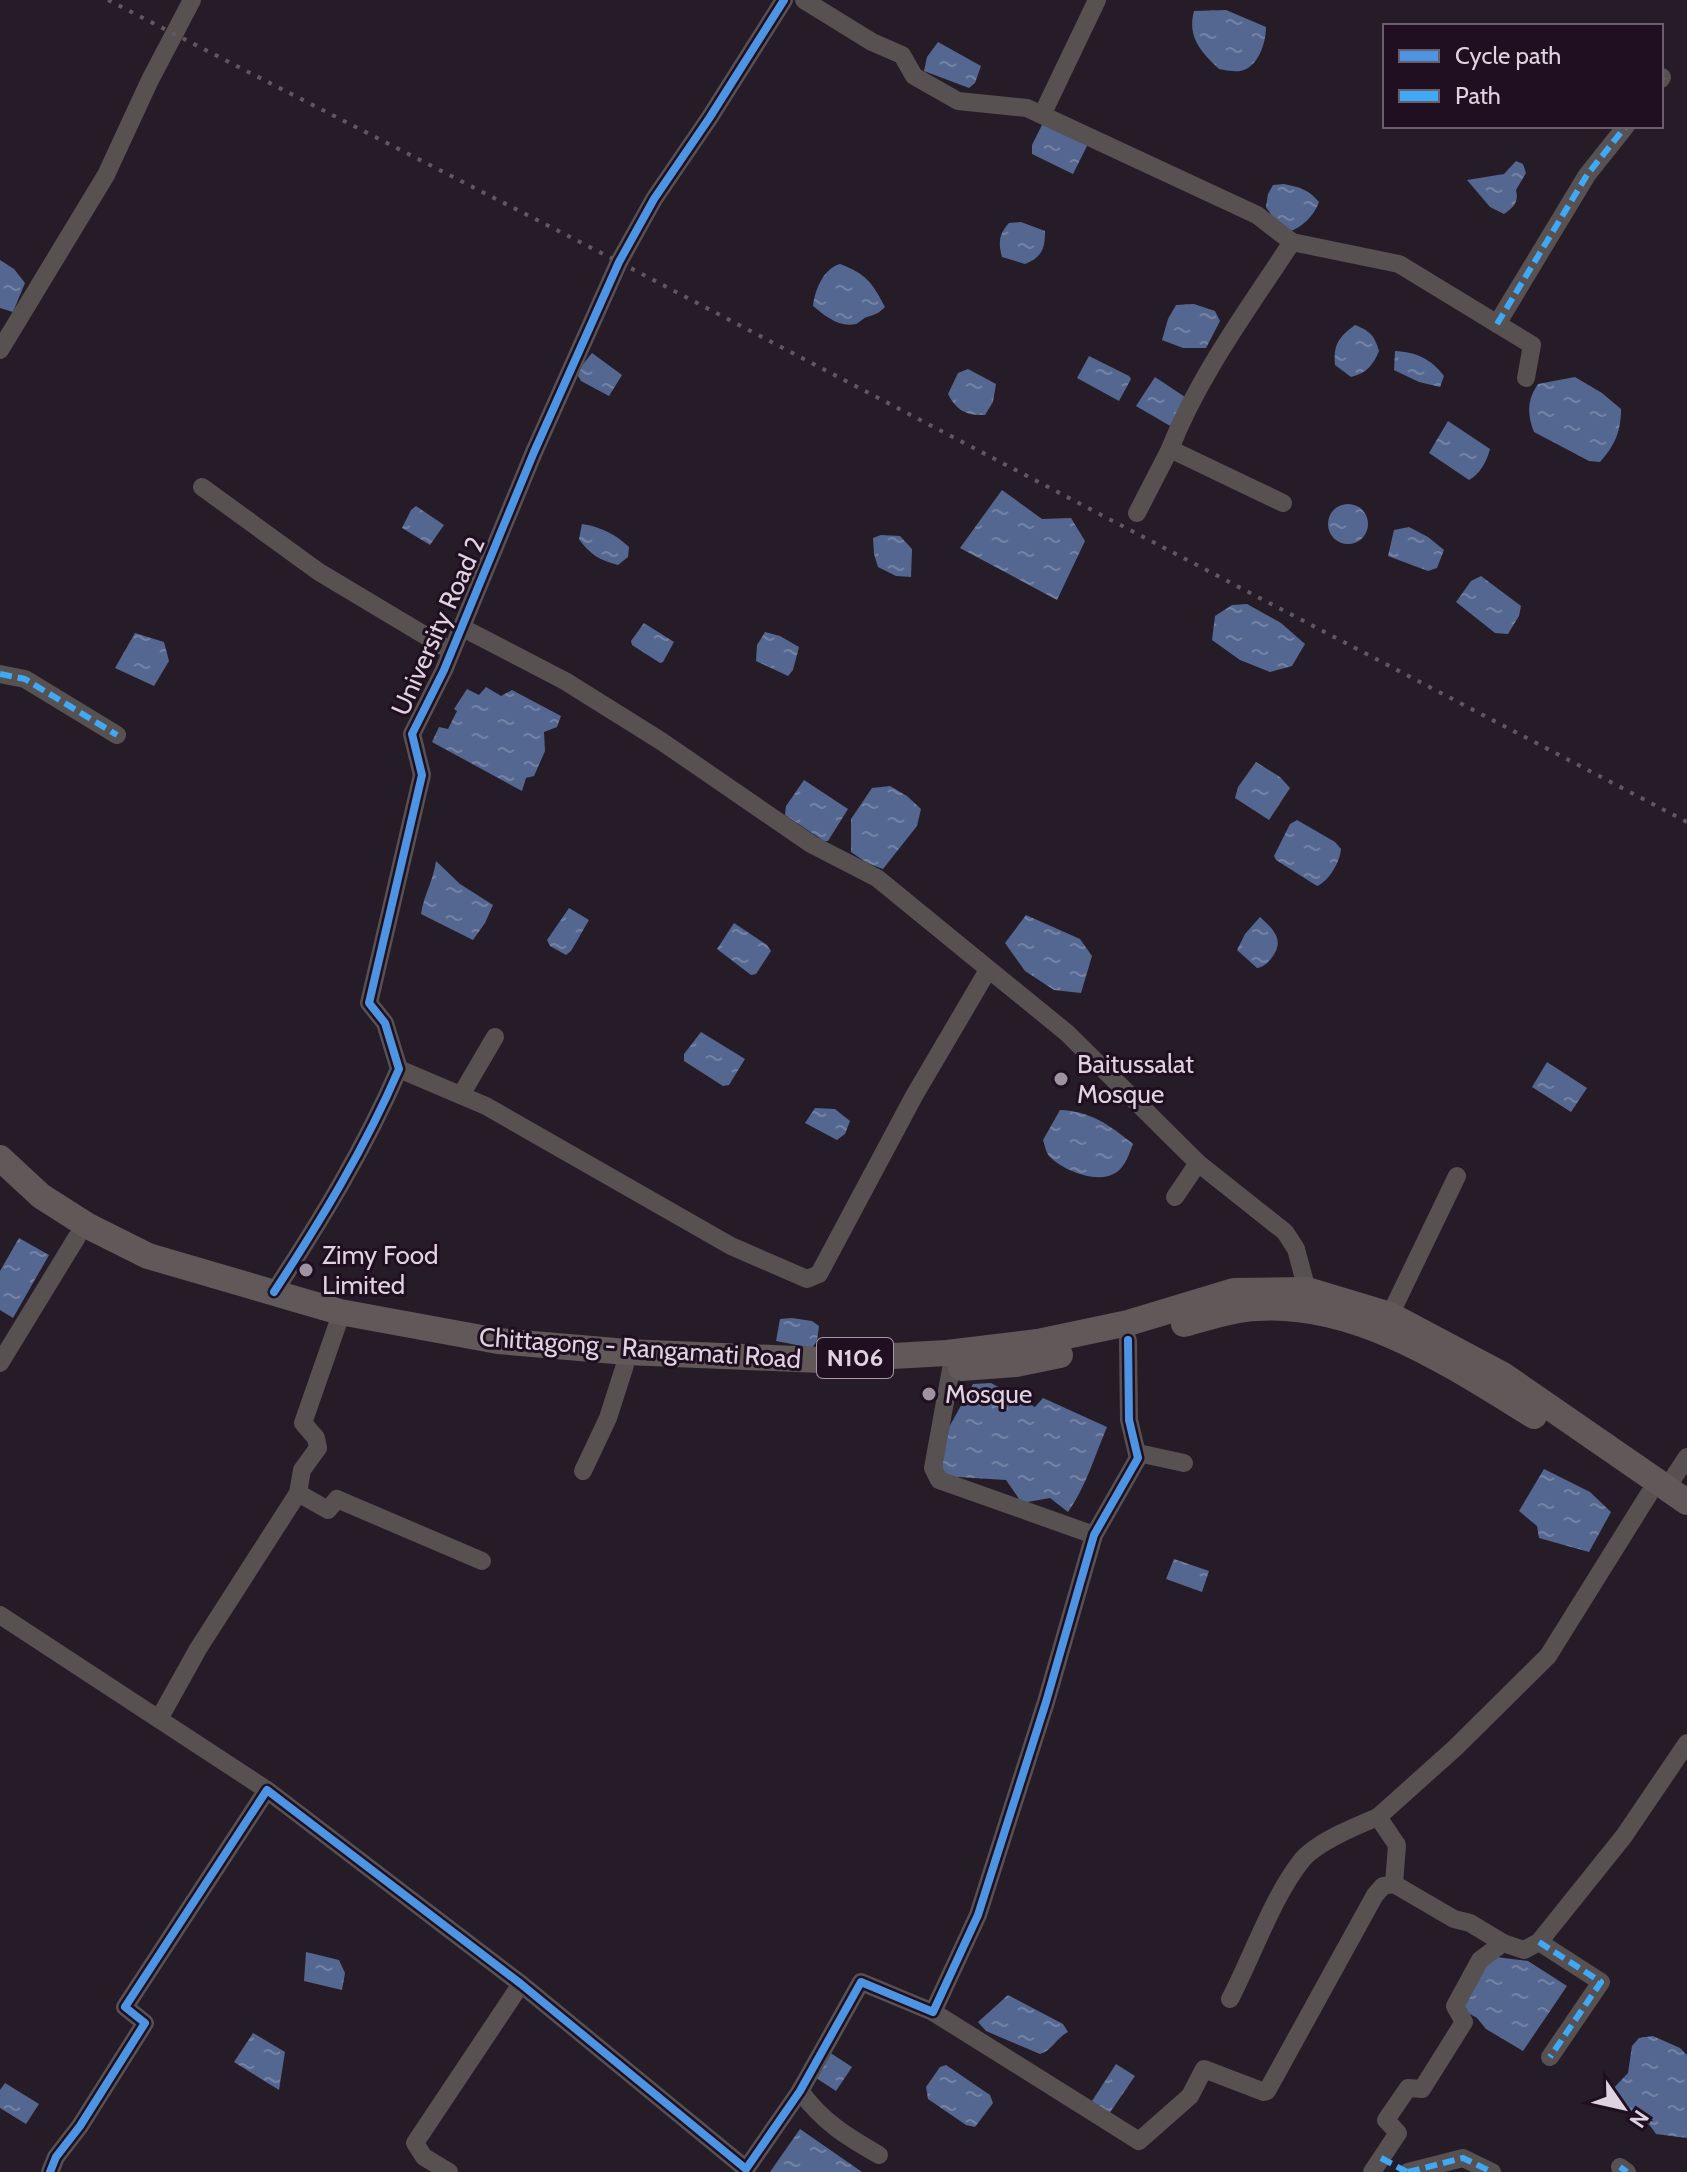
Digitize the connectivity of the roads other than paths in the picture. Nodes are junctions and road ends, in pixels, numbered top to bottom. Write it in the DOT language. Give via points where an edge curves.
graph roads {
  1 [pos="192,0"];
  2 [pos="784,0"];
  3 [pos="804,0"];
  4 [pos="1097,0"];
  5 [pos="1042,115"];
  6 [pos="1624,128"];
  7 [pos="1292,242"];
  8 [pos="1497,324"];
  9 [pos="0,350"];
  10 [pos="1526,378"];
  11 [pos="1170,449"];
  12 [pos="202,487"];
  13 [pos="1283,503"];
  14 [pos="1137,513"];
  15 [pos="461,627"];
  16 [pos="451,651"];
  17 [pos="0,674"];
  18 [pos="117,735"];
  19 [pos="988,970"];
  20 [pos="495,1037"];
  21 [pos="399,1069"];
  22 [pos="461,1095"];
  23 [pos="0,1158"];
  24 [pos="1198,1163"];
  25 [pos="1457,1176"];
  26 [pos="0,1178"];
  27 [pos="1175,1197"];
  28 [pos="77,1237"];
  29 [pos="1307,1290"];
  30 [pos="274,1292"];
  31 [pos="1390,1315"];
  32 [pos="339,1320"];
  33 [pos="1128,1340"];
  34 [pos="0,1363"];
  35 [pos="625,1365"];
  36 [pos="951,1369"];
  37 [pos="1138,1453"];
  38 [pos="1687,1457"];
  39 [pos="1184,1463"];
  40 [pos="583,1471"];
  41 [pos="298,1493"];
  42 [pos="1668,1494"];
  43 [pos="1687,1523"];
  44 [pos="1094,1535"];
  45 [pos="482,1561"];
  46 [pos="0,1615"];
  47 [pos="159,1719"];
  48 [pos="1687,1743"];
  49 [pos="267,1790"];
  50 [pos="1378,1817"];
  51 [pos="1394,1884"];
  52 [pos="1539,1942"];
  53 [pos="1503,1943"];
  54 [pos="521,1984"];
  55 [pos="1230,1999"];
  56 [pos="933,2012"];
  57 [pos="1550,2057"];
  58 [pos="800,2091"];
  59 [pos="879,2155"];
  60 [pos="1377,2165"];
  61 [pos="748,2171"];
  62 [pos="50,2172"];
  63 [pos="449,2172"];
  64 [pos="1408,2172"];
  65 [pos="1492,2172"];
  1 -- 9 [label="street" via="106,175"];
  2 -- 15 [label="street, University Road 2" via="619,262"];
  3 -- 5 [label="street" via="902,55 914,76 958,101 1027,108"];
  4 -- 5 [label="street"];
  5 -- 7 [label="street" via="1257,215"];
  6 -- 8 [label="street" via="1587,175"];
  7 -- 8 [label="street" via="1399,264"];
  7 -- 11 [label="street" via="1197,393"];
  8 -- 10 [label="street" via="1532,345"];
  11 -- 13 [label="street"];
  11 -- 14 [label="street"];
  12 -- 16 [label="street" via="319,572"];
  15 -- 16 [label="street, University Road 2"];
  15 -- 19 [label="street" via="565,681 811,844 877,878"];
  16 -- 21 [label="street, University Road 2" via="412,734 422,775 369,1003 385,1023"];
  17 -- 18 [label="street" via="25,679"];
  19 -- 22 [label="street" via="819,1274 807,1279 731,1246"];
  19 -- 24 [label="street" via="1067,1033"];
  20 -- 22 [label="street"];
  21 -- 22 [label="street"];
  21 -- 30 [label="street" via="326,1213"];
  23 -- 30 [label="highway, Chittagong - Rangamati Road / N106" via="41,1196 148,1256"];
  24 -- 27 [label="street"];
  24 -- 29 [label="street" via="1285,1232 1296,1249"];
  25 -- 31 [label="street"];
  26 -- 28 [label="highway, Chittagong - Rangamati Road / N106"];
  28 -- 32 [label="highway, Chittagong - Rangamati Road / N106" via="148,1270"];
  28 -- 34 [label="street"];
  29 -- 30 [label="highway, Chittagong - Rangamati Road / N106" via="1234,1291 1128,1323 1038,1342 820,1360 498,1341 340,1312"];
  29 -- 31 [label="highway, Chittagong - Rangamati Road / N106"];
  31 -- 42 [label="highway, Chittagong - Rangamati Road / N106" via="1503,1375"];
  32 -- 35 [label="highway, Chittagong - Rangamati Road / N106" via="469,1351"];
  32 -- 41 [label="street" via="303,1423 318,1448 302,1470"];
  33 -- 36 [label="highway, Chittagong - Rangamati Road / N106" via="1016,1364"];
  33 -- 37 [label="street" via="1129,1420"];
  33 -- 42 [label="highway, Chittagong - Rangamati Road / N106" via="1254,1307 1292,1308 1351,1321 1450,1365"];
  35 -- 36 [label="highway, Chittagong - Rangamati Road / N106" via="803,1377"];
  35 -- 40 [label="street"];
  36 -- 44 [label="street" via="933,1468 937,1478"];
  37 -- 39 [label="street"];
  37 -- 44 [label="street"];
  38 -- 42 [label="street"];
  41 -- 45 [label="street" via="328,1510 337,1499"];
  41 -- 47 [label="street"];
  42 -- 43 [label="highway, Chittagong - Rangamati Road / N106"];
  42 -- 50 [label="street" via="1548,1656"];
  44 -- 56 [label="street" via="978,1915"];
  46 -- 47 [label="street"];
  47 -- 49 [label="street"];
  48 -- 52 [label="street" via="1624,1836"];
  49 -- 54 [label="street"];
  49 -- 62 [label="street" via="125,2007 145,2023"];
  50 -- 51 [label="street" via="1397,1845"];
  50 -- 55 [label="street" via="1303,1859"];
  51 -- 53 [label="street"];
  51 -- 56 [label="street" via="1375,1895 1267,2091 1204,2069 1190,2096 1139,2141"];
  52 -- 53 [label="street" via="1524,1950"];
  52 -- 57 [label="street" via="1601,1982"];
  53 -- 60 [label="street" via="1480,1960 1455,2006 1464,2022 1422,2089 1408,2088 1386,2120 1398,2133"];
  54 -- 61 [label="street"];
  54 -- 63 [label="street" via="415,2143 424,2157"];
  56 -- 58 [label="street" via="861,1982"];
  58 -- 59 [label="street" via="836,2130"];
  58 -- 61 [label="street"];
  60 -- 64 [label="street"];
  64 -- 65 [label="street" via="1463,2158"];
}
